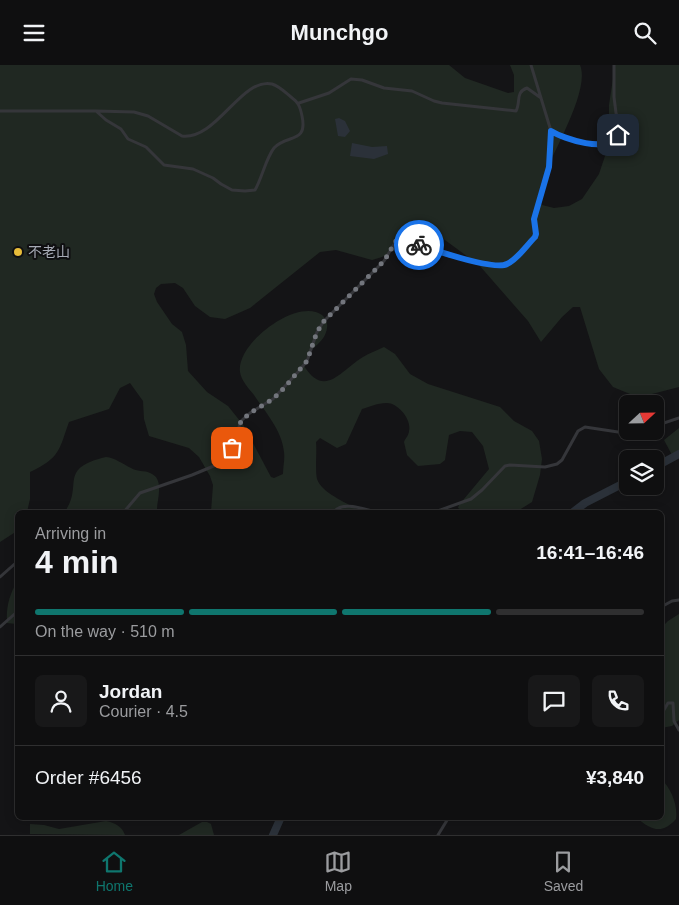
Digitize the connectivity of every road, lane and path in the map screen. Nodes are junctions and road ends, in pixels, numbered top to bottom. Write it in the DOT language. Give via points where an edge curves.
graph roads {
  1 [pos="531,65"];
  2 [pos="614,65"];
  3 [pos="541,98"];
  4 [pos="299,103"];
  5 [pos="0,111"];
  6 [pos="96,111"];
  7 [pos="551,131"];
  8 [pos="679,418"];
  9 [pos="664,423"];
  10 [pos="619,432"];
  11 [pos="126,510"];
  12 [pos="336,510"];
  13 [pos="366,510"];
  14 [pos="440,510"];
  15 [pos="15,564"];
  16 [pos="0,577"];
  17 [pos="679,600"];
  18 [pos="664,605"];
  19 [pos="15,614"];
  20 [pos="0,627"];
  21 [pos="664,710"];
  22 [pos="679,730"];
  23 [pos="447,820"];
  24 [pos="438,835"];
  1 -- 3 [label="street"];
  2 -- 7 [label="street" via="614,97 621,129 617,138 598,145 573,141"];
  3 -- 4 [label="street" via="526,88 522,90 516,111 442,103 412,91 351,79 329,93"];
  3 -- 7 [label="street"];
  4 -- 6 [label="street" via="278,86 257,86 194,136 182,135 134,112"];
  4 -- 6 [label="street" via="302,132 274,148 255,190 245,191 232,190 194,169 164,165 146,147 128,139 121,129"];
  5 -- 6 [label="street"];
  7 -- 11 [label="street" via="549,167 534,219 536,234 516,258 503,266 492,265 449,256 407,240 396,241 384,261 324,321 307,361 298,372 273,399 241,421 232,448 221,463 140,493"];
  8 -- 9 [label="street"];
  10 -- 14 [label="street" via="585,427 578,431 557,464 545,467 505,466 471,499"];
  12 -- 13 [label="street" via="340,506"];
  15 -- 16 [label="street"];
  17 -- 18 [label="street"];
  19 -- 20 [label="street"];
  21 -- 22 [label="street" via="668,703 673,703 674,721"];
  23 -- 24 [label="street"];
}
